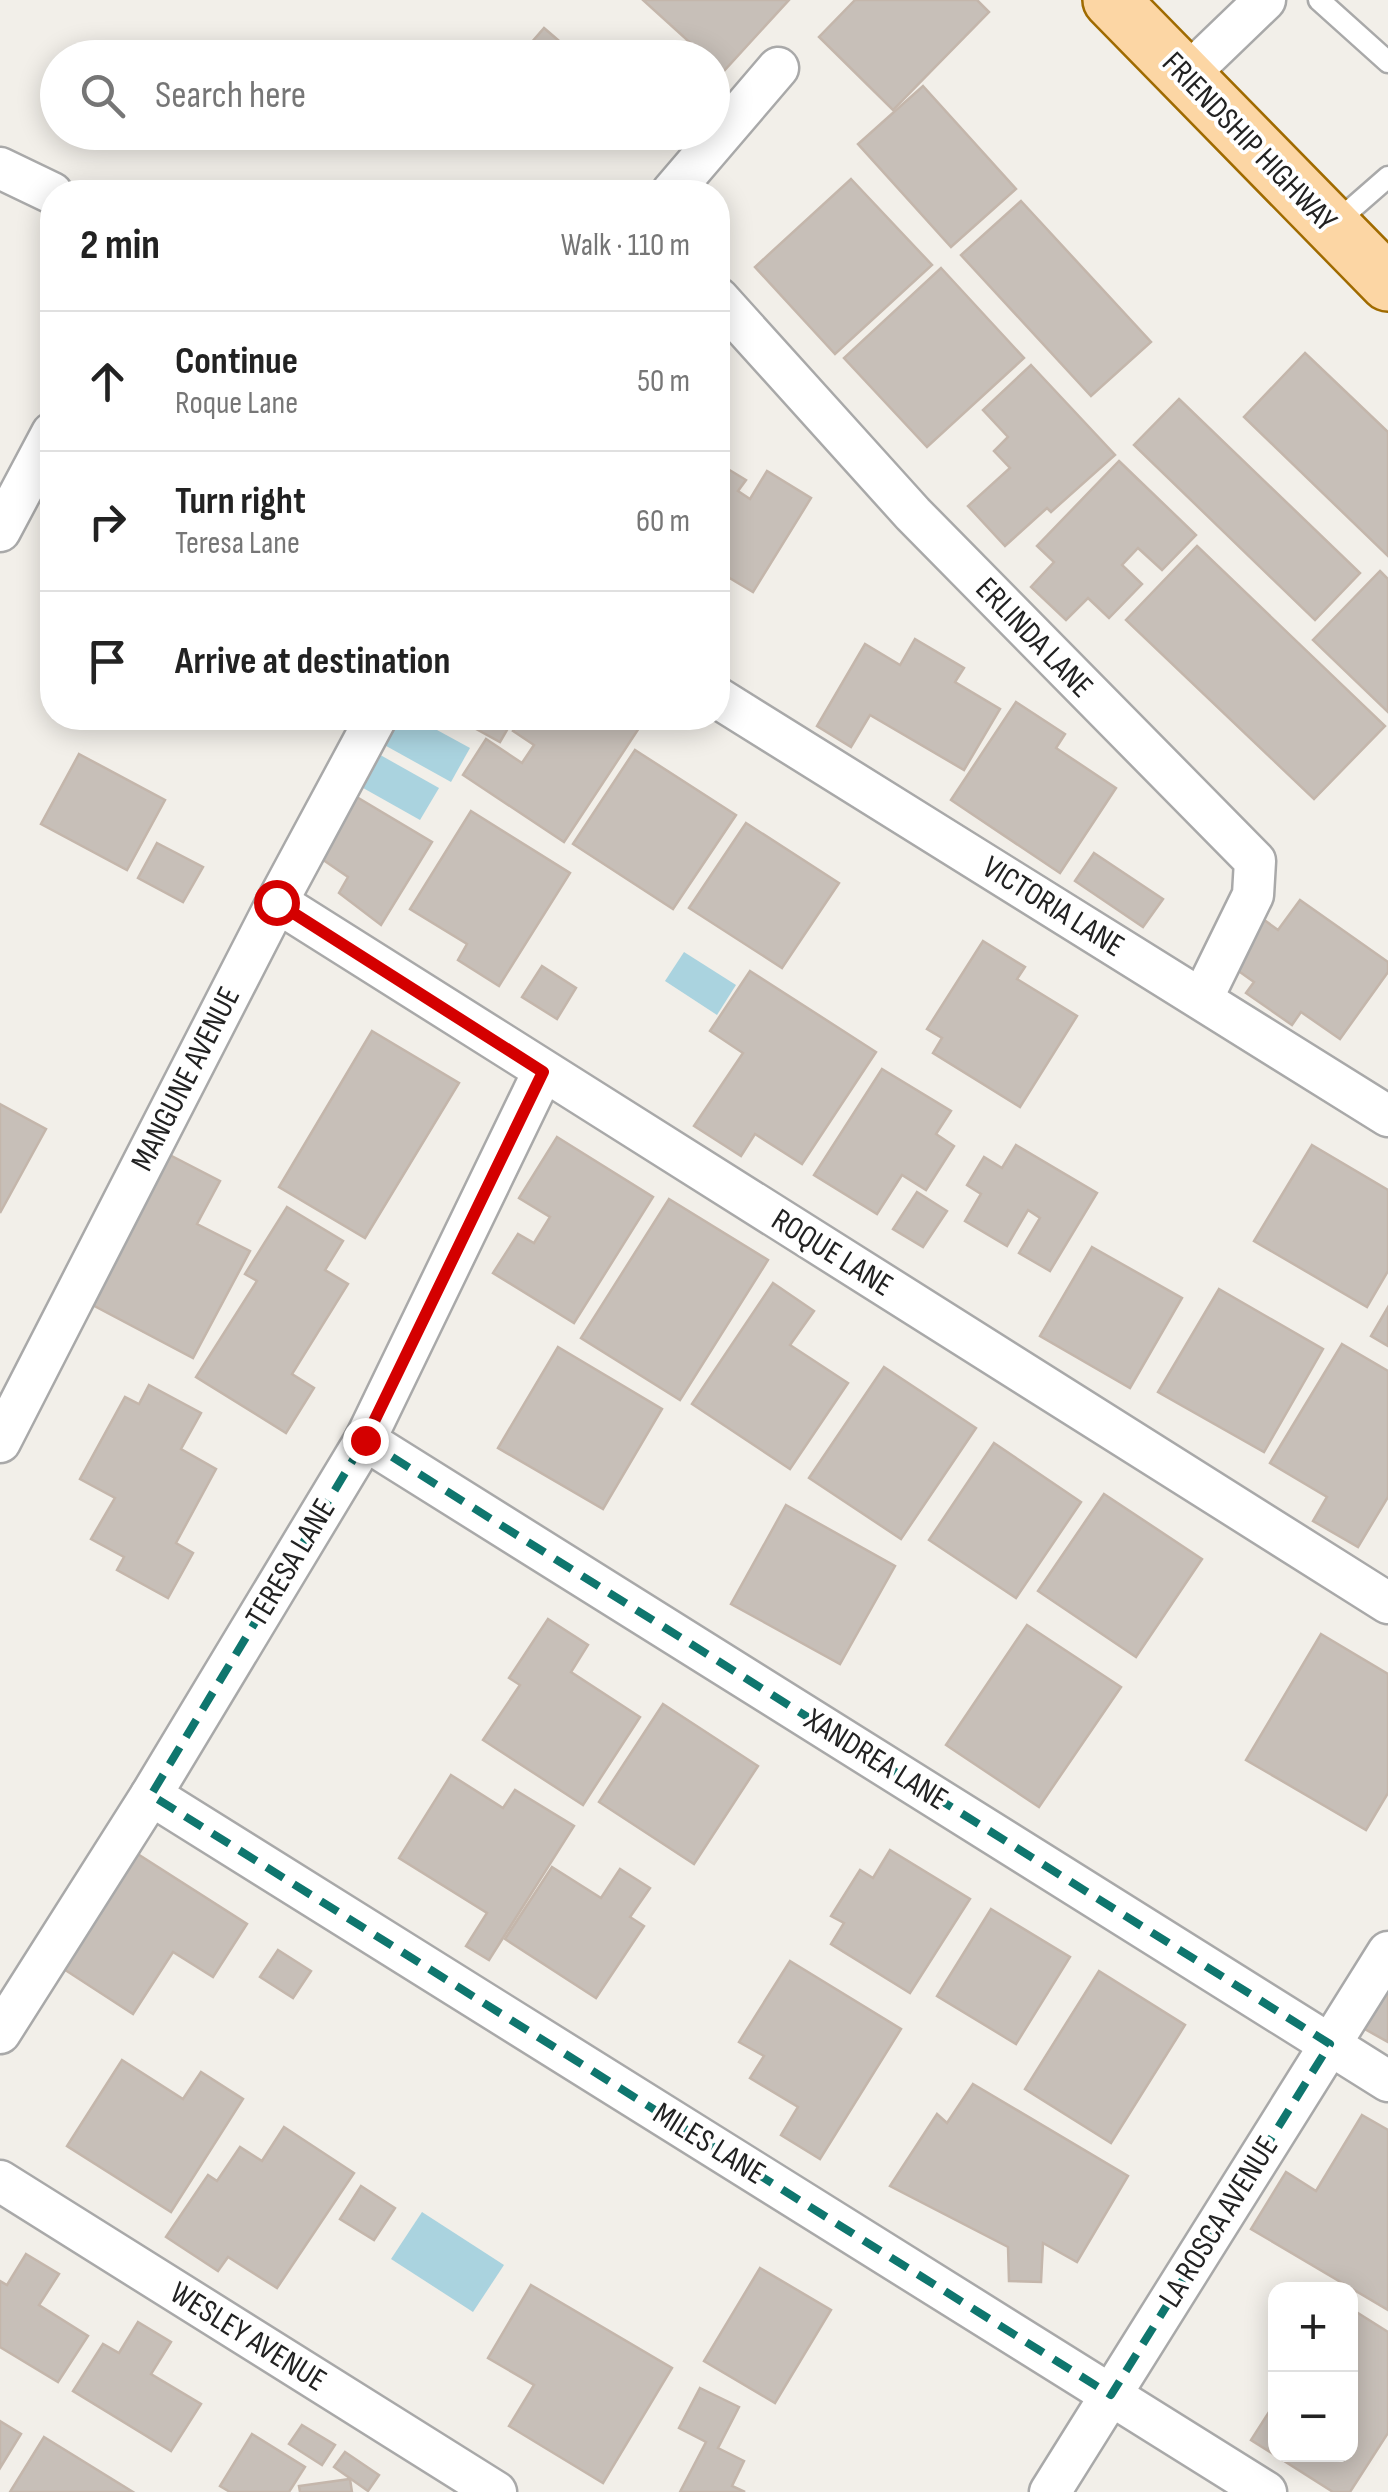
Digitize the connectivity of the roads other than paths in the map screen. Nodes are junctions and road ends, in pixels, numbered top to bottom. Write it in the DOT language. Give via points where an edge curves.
graph roads {
  1 [pos="1111,0"];
  2 [pos="1266,0"];
  3 [pos="1319,0"];
  4 [pos="1388,62"];
  5 [pos="778,68"];
  6 [pos="1185,77"];
  7 [pos="730,124"];
  8 [pos="708,150"];
  9 [pos="0,168"];
  10 [pos="1388,177"];
  11 [pos="682,180"];
  12 [pos="40,187"];
  13 [pos="1332,227"];
  14 [pos="1388,284"];
  15 [pos="730,311"];
  16 [pos="40,456"];
  17 [pos="0,531"];
  18 [pos="730,705"];
  19 [pos="369,730"];
  20 [pos="276,902"];
  21 [pos="1202,999"];
  22 [pos="543,1072"];
  23 [pos="1388,1116"];
  24 [pos="365,1440"];
  25 [pos="0,1442"];
  26 [pos="1388,1603"];
  27 [pos="151,1795"];
  28 [pos="1388,1952"];
  29 [pos="0,2033"];
  30 [pos="1330,2044"];
  31 [pos="1388,2081"];
  32 [pos="0,2181"];
  33 [pos="1111,2395"];
  34 [pos="496,2492"];
  35 [pos="1050,2492"];
  36 [pos="1266,2492"];
  1 -- 6 [label="main road, FRIENDSHIP HIGHWAY"];
  2 -- 6 [label="street"];
  3 -- 4 [label="lane"];
  5 -- 7 [label="street"];
  6 -- 13 [label="main road, FRIENDSHIP HIGHWAY"];
  8 -- 11 [label="street"];
  9 -- 12 [label="street"];
  10 -- 13 [label="lane"];
  13 -- 14 [label="main road, FRIENDSHIP HIGHWAY"];
  15 -- 21 [label="street, ERLINDA LANE" via="913,514 1255,861 1253,894"];
  16 -- 17 [label="street"];
  18 -- 21 [label="street, VICTORIA LANE"];
  19 -- 20 [label="street, MANGUNE AVENUE"];
  20 -- 22 [label="street, ROQUE LANE"];
  20 -- 25 [label="street, MANGUNE AVENUE"];
  21 -- 23 [label="street, VICTORIA LANE"];
  22 -- 24 [label="street, TERESA LANE"];
  22 -- 26 [label="street, ROQUE LANE"];
  24 -- 27 [label="street, TERESA LANE"];
  24 -- 30 [label="street, XANDREA LANE"];
  27 -- 29 [label="street, TERESA LANE"];
  27 -- 33 [label="street, MILES LANE"];
  28 -- 30 [label="street, LA ROSCA AVENUE"];
  30 -- 31 [label="street, XANDREA LANE"];
  30 -- 33 [label="street, LA ROSCA AVENUE"];
  32 -- 34 [label="street, WESLEY AVENUE"];
  33 -- 35 [label="street, LA ROSCA AVENUE"];
  33 -- 36 [label="street, MILES LANE"];
}
